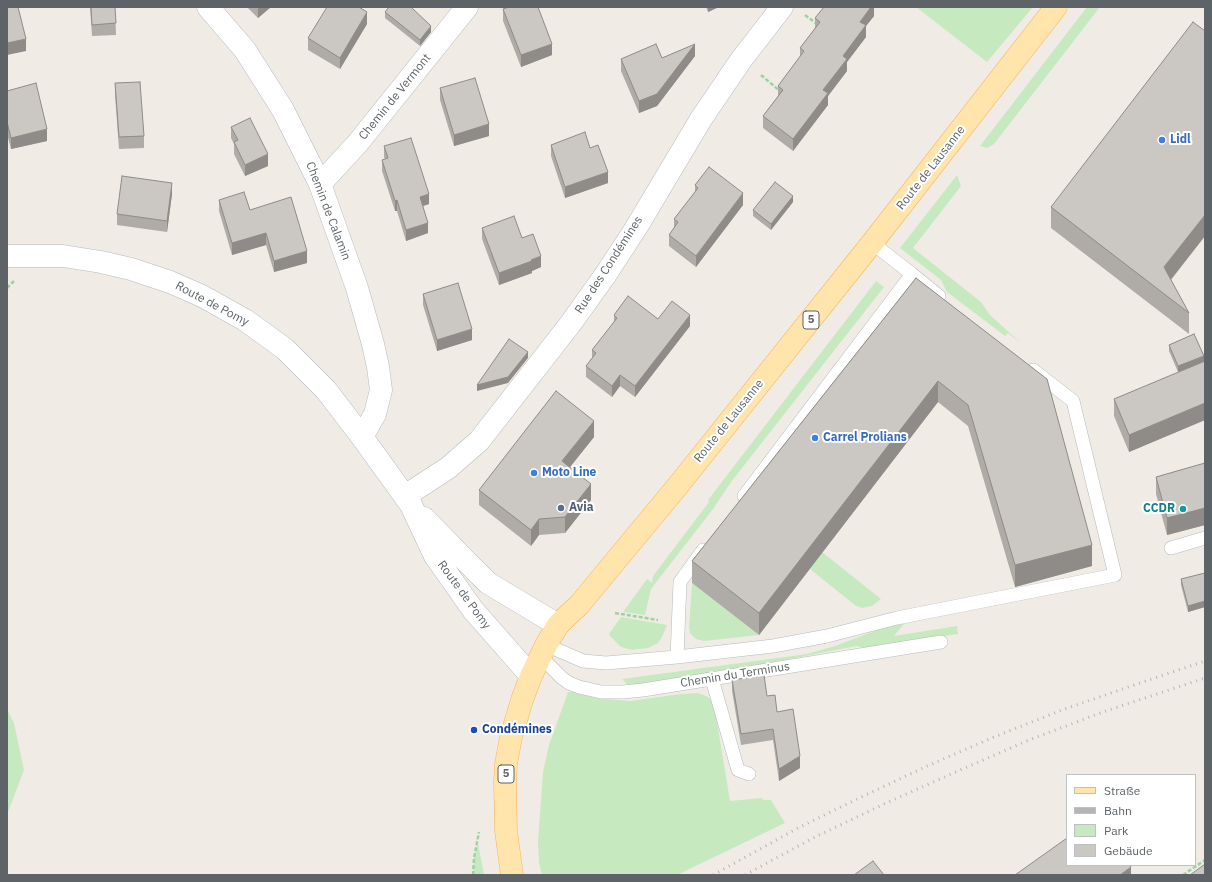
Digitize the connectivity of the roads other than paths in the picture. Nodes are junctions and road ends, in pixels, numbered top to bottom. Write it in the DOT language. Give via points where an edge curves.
graph roads {
  1 [pos="208,7"];
  2 [pos="468,7"];
  3 [pos="782,7"];
  4 [pos="1056,7"];
  5 [pos="320,184"];
  6 [pos="872,243"];
  7 [pos="7,256"];
  8 [pos="912,274"];
  9 [pos="949,304"];
  10 [pos="1023,362"];
  11 [pos="362,437"];
  12 [pos="408,500"];
  13 [pos="738,505"];
  14 [pos="1205,538"];
  15 [pos="709,543"];
  16 [pos="1171,548"];
  17 [pos="558,626"];
  18 [pos="942,642"];
  19 [pos="543,650"];
  20 [pos="677,656"];
  21 [pos="531,676"];
  22 [pos="712,679"];
  23 [pos="750,774"];
  24 [pos="512,875"];
  1 -- 5 [label="street, Chemin de Calamin" via="245,50 283,110"];
  2 -- 5 [label="street, Chemin de Vermont" via="357,144"];
  3 -- 12 [label="street, Rue des Condémines" via="700,119 627,241 571,323 478,441"];
  4 -- 6 [label="main road, Route de Lausanne / 5"];
  5 -- 11 [label="street, Chemin de Calamin" via="358,288 378,367 381,390 375,414"];
  6 -- 8 [label="lane"];
  6 -- 17 [label="main road, Route de Lausanne / 5" via="676,488 580,605"];
  7 -- 11 [label="street, Route de Pomy" via="64,256 101,262 170,282 202,296 245,320 285,350 326,390"];
  8 -- 9 [label="lane"];
  8 -- 13 [label="lane"];
  10 -- 20 [label="lane" via="1073,401 1115,575 897,618 828,636 774,646"];
  11 -- 12 [label="street, Route de Pomy"];
  12 -- 17 [label="street, Route de Pomy" via="488,583"];
  12 -- 21 [label="street, Route de Pomy" via="435,556 473,610"];
  14 -- 16 [label="lane"];
  15 -- 20 [label="lane" via="680,582"];
  17 -- 19 [label="main road, Route de Lausanne / 5"];
  18 -- 22 [label="lane, Chemin du Terminus"];
  19 -- 20 [label="lane" via="583,661 606,663"];
  19 -- 21 [label="main road, Route de Lausanne / 5"];
  19 -- 22 [label="lane, Chemin du Terminus" via="562,678 579,687 601,692 643,690"];
  21 -- 24 [label="main road, Route de Lausanne / 5" via="511,737 506,764 506,831"];
  22 -- 23 [label="lane" via="738,770"];
}
